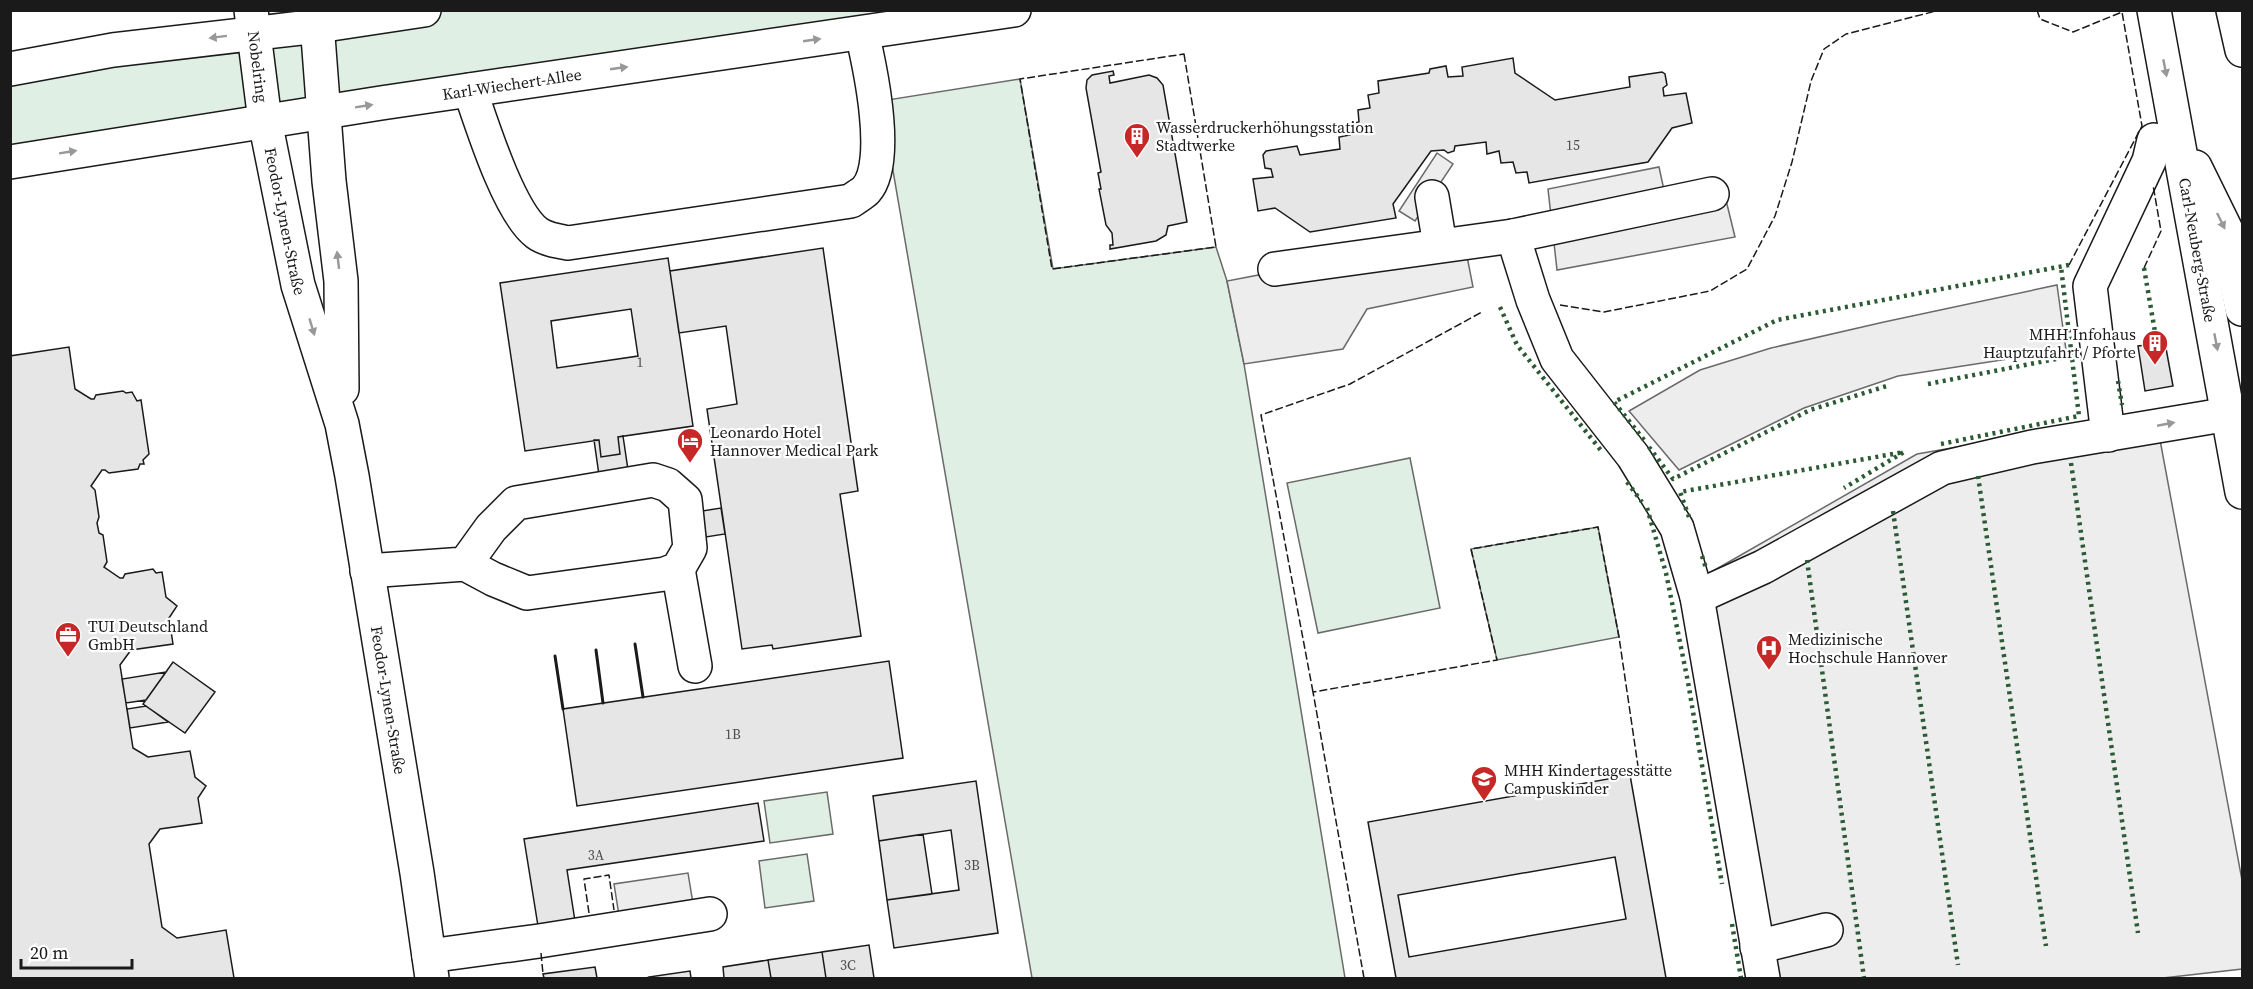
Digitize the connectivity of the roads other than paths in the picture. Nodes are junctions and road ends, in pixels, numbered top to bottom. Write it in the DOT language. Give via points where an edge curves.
graph roads {
  1 [pos="424,10"];
  2 [pos="1014,10"];
  3 [pos="2154,10"];
  4 [pos="2233,10"];
  5 [pos="317,18"];
  6 [pos="253,22"];
  7 [pos="862,33"];
  8 [pos="2242,50"];
  9 [pos="10,69"];
  10 [pos="470,90"];
  11 [pos="324,112"];
  12 [pos="265,121"];
  13 [pos="2165,135"];
  14 [pos="10,162"];
  15 [pos="1712,195"];
  16 [pos="1431,197"];
  17 [pos="1513,236"];
  18 [pos="1440,245"];
  19 [pos="1275,269"];
  20 [pos="2242,309"];
  21 [pos="342,424"];
  22 [pos="2236,425"];
  23 [pos="2108,435"];
  24 [pos="2242,492"];
  25 [pos="465,564"];
  26 [pos="678,569"];
  27 [pos="367,571"];
  28 [pos="1696,597"];
  29 [pos="695,666"];
  30 [pos="710,914"];
  31 [pos="1826,930"];
  32 [pos="1760,963"];
  33 [pos="430,967"];
  1 -- 5 [label="main road"];
  2 -- 7 [label="main road, Karl-Wiechert-Allee"];
  3 -- 13 [label="main road, Carl-Neuberg-Straße, one-way"];
  4 -- 8 [label="main road"];
  5 -- 6 [label="main road"];
  5 -- 11 [label="main road"];
  6 -- 9 [label="main road, one-way"];
  6 -- 12 [label="main road, Nobelring"];
  10 -- 7 [label="main road, Karl-Wiechert-Allee, one-way"];
  7 -- 10 [label="main road" via="874,92 878,153 867,189 851,201 567,243 538,234 519,214"];
  11 -- 10 [label="main road, Karl-Wiechert-Allee, one-way"];
  11 -- 12 [label="main road, Karl-Wiechert-Allee"];
  21 -- 11 [label="main road, Feodor-Lynen-Straße, one-way" via="341,281"];
  14 -- 12 [label="main road, Karl-Wiechert-Allee, one-way"];
  12 -- 21 [label="main road, Feodor-Lynen-Straße, one-way" via="298,285"];
  13 -- 20 [label="main road, one-way" via="2226,230"];
  13 -- 22 [label="main road, Carl-Neuberg-Straße, one-way"];
  13 -- 23 [label="main road" via="2090,286"];
  15 -- 17 [label="main road"];
  16 -- 18 [label="main road"];
  17 -- 18 [label="main road"];
  17 -- 28 [label="main road" via="1557,359 1633,456 1677,528"];
  18 -- 19 [label="main road"];
  21 -- 27 [label="main road, Feodor-Lynen-Straße"];
  23 -- 22 [label="main road, one-way"];
  22 -- 24 [label="main road, Carl-Neuberg-Straße"];
  23 -- 28 [label="main road" via="2032,447 1942,468 1763,567"];
  25 -- 26 [label="main road" via="527,593"];
  25 -- 26 [label="main road" via="491,528 516,503 653,480 669,485 685,500 690,548"];
  25 -- 27 [label="main road"];
  26 -- 29 [label="main road"];
  27 -- 33 [label="main road, Feodor-Lynen-Straße"];
  28 -- 32 [label="main road"];
  30 -- 33 [label="main road" via="539,941"];
  31 -- 32 [label="main road"];
}
